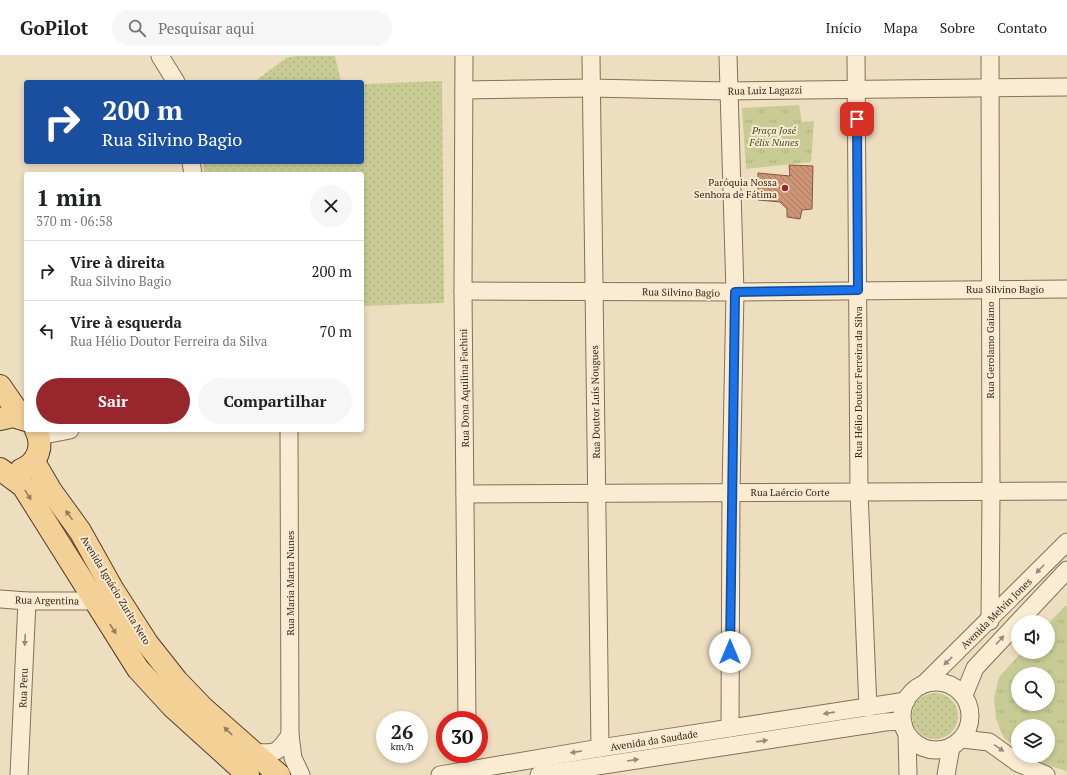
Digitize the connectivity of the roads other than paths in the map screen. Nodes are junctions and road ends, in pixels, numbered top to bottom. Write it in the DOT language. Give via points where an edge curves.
graph roads {
  1 [pos="160,56"];
  2 [pos="464,56"];
  3 [pos="591,56"];
  4 [pos="728,56"];
  5 [pos="856,56"];
  6 [pos="990,56"];
  7 [pos="175,80"];
  8 [pos="990,87"];
  9 [pos="1067,87"];
  10 [pos="590,88"];
  11 [pos="856,88"];
  12 [pos="464,90"];
  13 [pos="728,91"];
  14 [pos="990,289"];
  15 [pos="1067,289"];
  16 [pos="594,290"];
  17 [pos="858,290"];
  18 [pos="463,292"];
  19 [pos="735,292"];
  20 [pos="0,386"];
  21 [pos="24,417"];
  22 [pos="0,419"];
  23 [pos="24,422"];
  24 [pos="34,432"];
  25 [pos="289,432"];
  26 [pos="34,462"];
  27 [pos="0,469"];
  28 [pos="1067,491"];
  29 [pos="731,492"];
  30 [pos="858,492"];
  31 [pos="991,492"];
  32 [pos="596,493"];
  33 [pos="465,494"];
  34 [pos="1067,542"];
  35 [pos="1067,570"];
  36 [pos="0,599"];
  37 [pos="27,601"];
  38 [pos="95,601"];
  39 [pos="990,621"];
  40 [pos="924,684"];
  41 [pos="964,695"];
  42 [pos="906,701"];
  43 [pos="868,708"];
  44 [pos="467,711"];
  45 [pos="730,728"];
  46 [pos="905,729"];
  47 [pos="290,735"];
  48 [pos="956,743"];
  49 [pos="600,748"];
  50 [pos="251,752"];
  51 [pos="456,770"];
  52 [pos="20,775"];
  53 [pos="248,775"];
  54 [pos="279,775"];
  55 [pos="301,775"];
  56 [pos="539,775"];
  57 [pos="908,775"];
  58 [pos="946,775"];
  59 [pos="1046,775"];
  1 -- 7 [label="street"];
  2 -- 12 [label="street, Rua Dona Aquilina Fachini"];
  3 -- 10 [label="street, Rua Doutor Luís Nougues"];
  4 -- 13 [label="street"];
  5 -- 11 [label="street, Rua Hélio Doutor Ferreira da Silva"];
  6 -- 8 [label="street, Rua Gerolamo Gaiano"];
  8 -- 9 [label="street, Rua Luiz Lagazzi"];
  8 -- 11 [label="street, Rua Luiz Lagazzi"];
  8 -- 14 [label="street, Rua Gerolamo Gaiano"];
  10 -- 12 [label="street, Rua Luiz Lagazzi"];
  10 -- 13 [label="street, Rua Luiz Lagazzi"];
  10 -- 16 [label="street, Rua Doutor Luís Nougues"];
  11 -- 13 [label="street, Rua Luiz Lagazzi"];
  11 -- 17 [label="street, Rua Hélio Doutor Ferreira da Silva"];
  12 -- 18 [label="street, Rua Dona Aquilina Fachini"];
  13 -- 19 [label="street"];
  14 -- 15 [label="street, Rua Silvino Bagio"];
  14 -- 17 [label="street, Rua Silvino Bagio"];
  14 -- 31 [label="street, Rua Gerolamo Gaiano"];
  16 -- 18 [label="street, Rua Silvino Bagio"];
  16 -- 19 [label="street, Rua Silvino Bagio"];
  16 -- 32 [label="street, Rua Doutor Luís Nougues"];
  17 -- 19 [label="street, Rua Silvino Bagio"];
  17 -- 30 [label="street, Rua Hélio Doutor Ferreira da Silva"];
  18 -- 33 [label="street, Rua Dona Aquilina Fachini"];
  19 -- 29 [label="street"];
  20 -- 21 [label="main road"];
  22 -- 23 [label="main road" via="13,416"];
  24 -- 26 [label="main road" via="40,445"];
  25 -- 47 [label="street, Rua Maria Marta Nunes"];
  26 -- 27 [label="main road" via="18,471"];
  50 -- 26 [label="main road, Avenida Ignácio Zurita Neto, one-way" via="177,681 147,643 80,531"];
  27 -- 38 [label="main road, one-way" via="23,486"];
  28 -- 31 [label="street, Rua Laércio Corte"];
  29 -- 30 [label="street, Rua Laércio Corte"];
  29 -- 32 [label="street, Rua Laércio Corte"];
  29 -- 45 [label="street"];
  30 -- 31 [label="street, Rua Laércio Corte"];
  30 -- 43 [label="street, Rua Hélio Doutor Ferreira da Silva"];
  31 -- 39 [label="street, Rua Gerolamo Gaiano"];
  32 -- 33 [label="street, Rua Laércio Corte"];
  32 -- 49 [label="street, Rua Doutor Luís Nougues"];
  33 -- 44 [label="street, Rua Dona Aquilina Fachini"];
  34 -- 39 [label="street, Avenida Melvin Jones, one-way"];
  41 -- 35 [label="street, Avenida Melvin Jones, one-way" via="975,668"];
  36 -- 37 [label="street, Rua Argentina"];
  37 -- 38 [label="street, Rua Argentina"];
  37 -- 52 [label="street, Rua Peru, one-way"];
  38 -- 53 [label="main road, one-way" via="138,669 172,706"];
  39 -- 40 [label="street, Avenida Melvin Jones, one-way"];
  40 -- 41 [label="street" via="946,683"];
  40 -- 42 [label="street"];
  41 -- 48 [label="street" via="969,705 968,729"];
  42 -- 43 [label="street, Avenida da Saudade"];
  42 -- 46 [label="street" via="903,712"];
  43 -- 45 [label="street, Avenida da Saudade, one-way"];
  45 -- 49 [label="street, Avenida da Saudade"];
  46 -- 48 [label="street" via="914,742 931,750"];
  56 -- 46 [label="street, Avenida da Saudade, one-way" via="885,722 901,721"];
  46 -- 57 [label="street"];
  47 -- 50 [label="street" via="281,749 275,753"];
  47 -- 55 [label="street, Rua Maria Marta Nunes" via="293,758"];
  48 -- 58 [label="street"];
  48 -- 59 [label="street, one-way" via="989,742 1018,763"];
  49 -- 51 [label="street, Avenida da Saudade, one-way"];
  50 -- 54 [label="main road, Avenida Ignácio Zurita Neto"];
}
